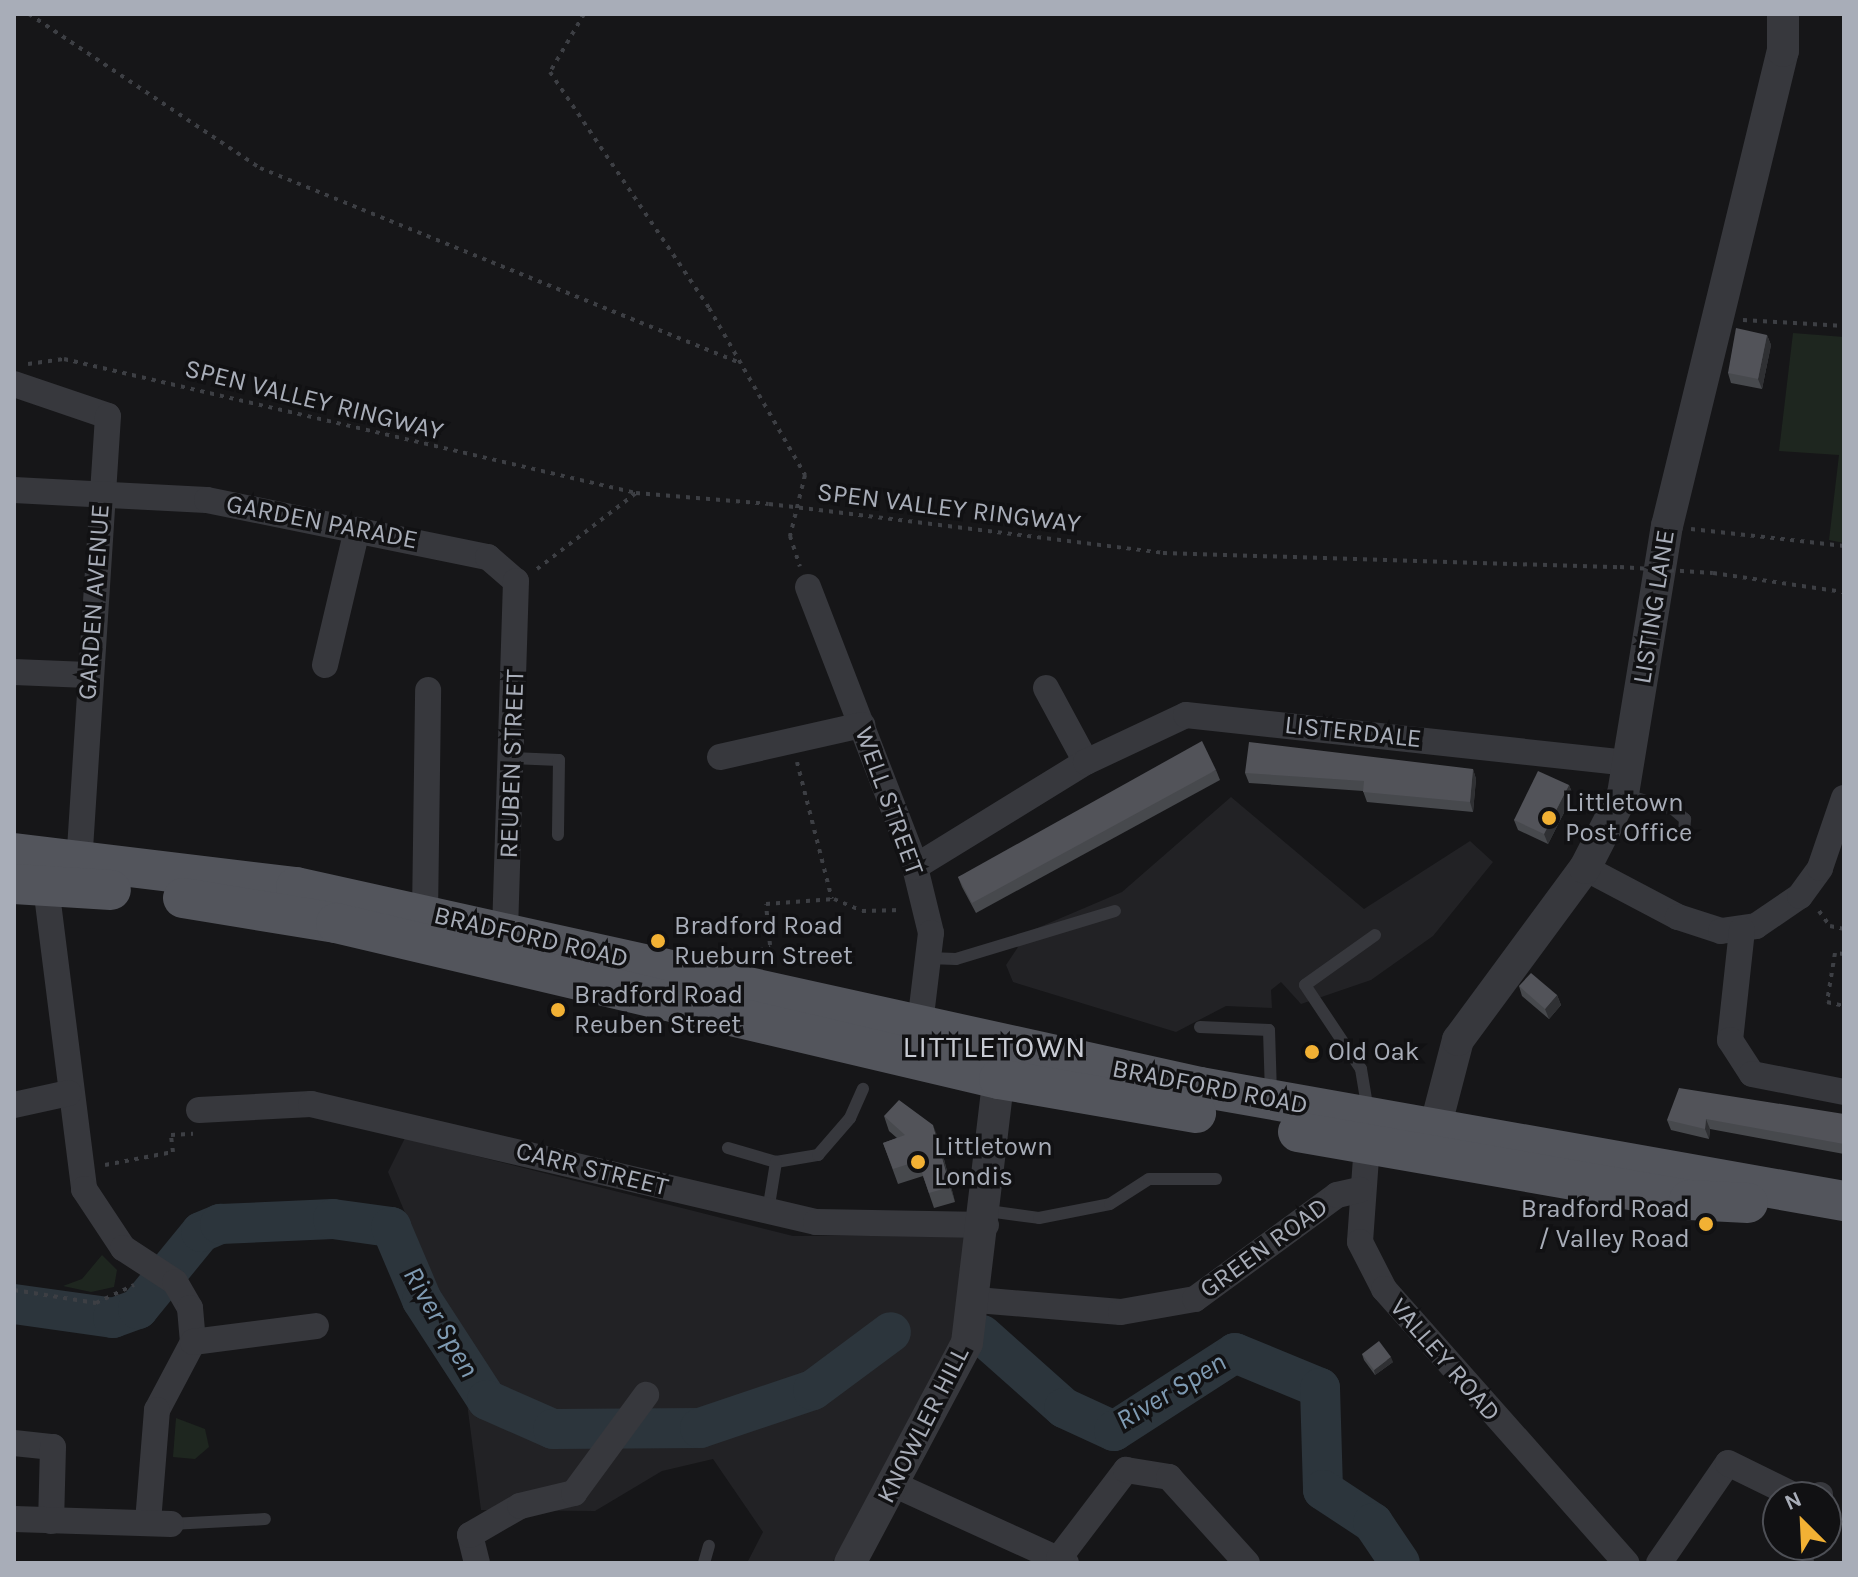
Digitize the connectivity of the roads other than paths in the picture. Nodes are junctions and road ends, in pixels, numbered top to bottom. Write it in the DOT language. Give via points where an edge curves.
graph roads {
  1 [pos="1783,14"];
  2 [pos="14,384"];
  3 [pos="14,490"];
  4 [pos="102,492"];
  5 [pos="357,530"];
  6 [pos="808,587"];
  7 [pos="518,589"];
  8 [pos="325,665"];
  9 [pos="14,672"];
  10 [pos="88,675"];
  11 [pos="1046,688"];
  12 [pos="428,690"];
  13 [pos="862,725"];
  14 [pos="720,757"];
  15 [pos="512,758"];
  16 [pos="1086,762"];
  17 [pos="1626,778"];
  18 [pos="1844,798"];
  19 [pos="1684,834"];
  20 [pos="558,835"];
  21 [pos="915,867"];
  22 [pos="1585,868"];
  23 [pos="45,871"];
  24 [pos="1115,911"];
  25 [pos="425,914"];
  26 [pos="1742,930"];
  27 [pos="505,932"];
  28 [pos="1375,935"];
  29 [pos="928,958"];
  30 [pos="920,1024"];
  31 [pos="1200,1027"];
  32 [pos="1001,1061"];
  33 [pos="863,1089"];
  34 [pos="1844,1092"];
  35 [pos="69,1093"];
  36 [pos="1271,1101"];
  37 [pos="14,1105"];
  38 [pos="199,1122"];
  39 [pos="1368,1132"];
  40 [pos="1430,1143"];
  41 [pos="728,1148"];
  42 [pos="776,1162"];
  43 [pos="1216,1179"];
  44 [pos="1359,1190"];
  45 [pos="1844,1203"];
  46 [pos="768,1211"];
  47 [pos="987,1218"];
  48 [pos="977,1300"];
  49 [pos="316,1326"];
  50 [pos="193,1342"];
  51 [pos="646,1395"];
  52 [pos="14,1443"];
  53 [pos="1774,1481"];
  54 [pos="893,1484"];
  55 [pos="14,1519"];
  56 [pos="265,1519"];
  57 [pos="51,1521"];
  58 [pos="160,1523"];
  59 [pos="709,1546"];
  60 [pos="1063,1561"];
  61 [pos="477,1563"];
  62 [pos="704,1563"];
  63 [pos="850,1563"];
  64 [pos="1247,1563"];
  65 [pos="1626,1563"];
  66 [pos="1659,1563"];
  1 -- 17 [label="street, LISTING LANE" via="1783,51 1667,526"];
  2 -- 4 [label="street, GARDEN AVENUE" via="108,416"];
  3 -- 4 [label="street, GARDEN PARADE"];
  4 -- 5 [label="street, GARDEN PARADE" via="207,500"];
  4 -- 10 [label="street, GARDEN AVENUE"];
  5 -- 7 [label="street, GARDEN PARADE" via="488,557"];
  5 -- 8 [label="street"];
  6 -- 13 [label="street, WELL STREET"];
  7 -- 15 [label="street, REUBEN STREET"];
  9 -- 10 [label="street"];
  10 -- 23 [label="street, GARDEN AVENUE"];
  11 -- 16 [label="street"];
  12 -- 25 [label="street"];
  13 -- 14 [label="street"];
  13 -- 21 [label="street, WELL STREET"];
  15 -- 20 [label="lane" via="559,760"];
  15 -- 27 [label="street, REUBEN STREET"];
  16 -- 17 [label="street, LISTERDALE" via="1186,715"];
  16 -- 21 [label="street, LISTERDALE"];
  17 -- 19 [label="lane" via="1685,819"];
  17 -- 22 [label="street, LISTING LANE"];
  18 -- 26 [label="street" via="1820,868 1804,889"];
  21 -- 29 [label="street, WELL STREET"];
  22 -- 26 [label="street" via="1678,917"];
  22 -- 40 [label="street, LISTING LANE" via="1458,1040"];
  23 -- 25 [label="main road, BRADFORD ROAD" via="296,887"];
  23 -- 32 [label="main road, BRADFORD ROAD" via="336,923"];
  23 -- 35 [label="street, GARDEN AVENUE"];
  24 -- 29 [label="lane" via="956,959"];
  25 -- 27 [label="main road, BRADFORD ROAD"];
  26 -- 34 [label="street" via="1730,1040 1752,1074"];
  27 -- 30 [label="main road, BRADFORD ROAD"];
  28 -- 39 [label="lane" via="1305,985 1361,1069"];
  29 -- 30 [label="street, WELL STREET"];
  30 -- 32 [label="main road, BRADFORD ROAD"];
  31 -- 36 [label="lane" via="1269,1030"];
  32 -- 36 [label="main road, BRADFORD ROAD"];
  32 -- 39 [label="main road, BRADFORD ROAD"];
  32 -- 47 [label="street, KNOWLER HILL"];
  33 -- 42 [label="lane" via="850,1118 818,1155"];
  35 -- 37 [label="street"];
  35 -- 50 [label="street, GARDEN AVENUE" via="79,1168 99,1221 123,1248 162,1272 190,1308"];
  36 -- 39 [label="main road, BRADFORD ROAD"];
  38 -- 46 [label="street, CARR STREET" via="311,1104"];
  39 -- 40 [label="main road, BRADFORD ROAD"];
  39 -- 44 [label="street, VALLEY ROAD"];
  40 -- 45 [label="main road, BRADFORD ROAD" via="1689,1200"];
  41 -- 42 [label="lane"];
  42 -- 46 [label="lane"];
  43 -- 47 [label="lane" via="1149,1179 1110,1204 1039,1218"];
  44 -- 48 [label="street, GREEN ROAD" via="1337,1195 1195,1299 1121,1312"];
  44 -- 65 [label="street, VALLEY ROAD" via="1360,1242 1384,1289"];
  46 -- 47 [label="street, CARR STREET" via="816,1222"];
  47 -- 48 [label="street, KNOWLER HILL"];
  48 -- 54 [label="street, KNOWLER HILL" via="967,1343"];
  49 -- 50 [label="street"];
  50 -- 58 [label="street" via="157,1410"];
  51 -- 61 [label="street" via="574,1493 520,1506 470,1535"];
  52 -- 57 [label="street" via="53,1447"];
  53 -- 66 [label="street" via="1728,1463"];
  54 -- 60 [label="street"];
  54 -- 63 [label="street, KNOWLER HILL"];
  55 -- 57 [label="street"];
  56 -- 58 [label="lane"];
  57 -- 58 [label="street"];
  59 -- 62 [label="lane"];
  60 -- 64 [label="street" via="1126,1470 1169,1477"];
}
